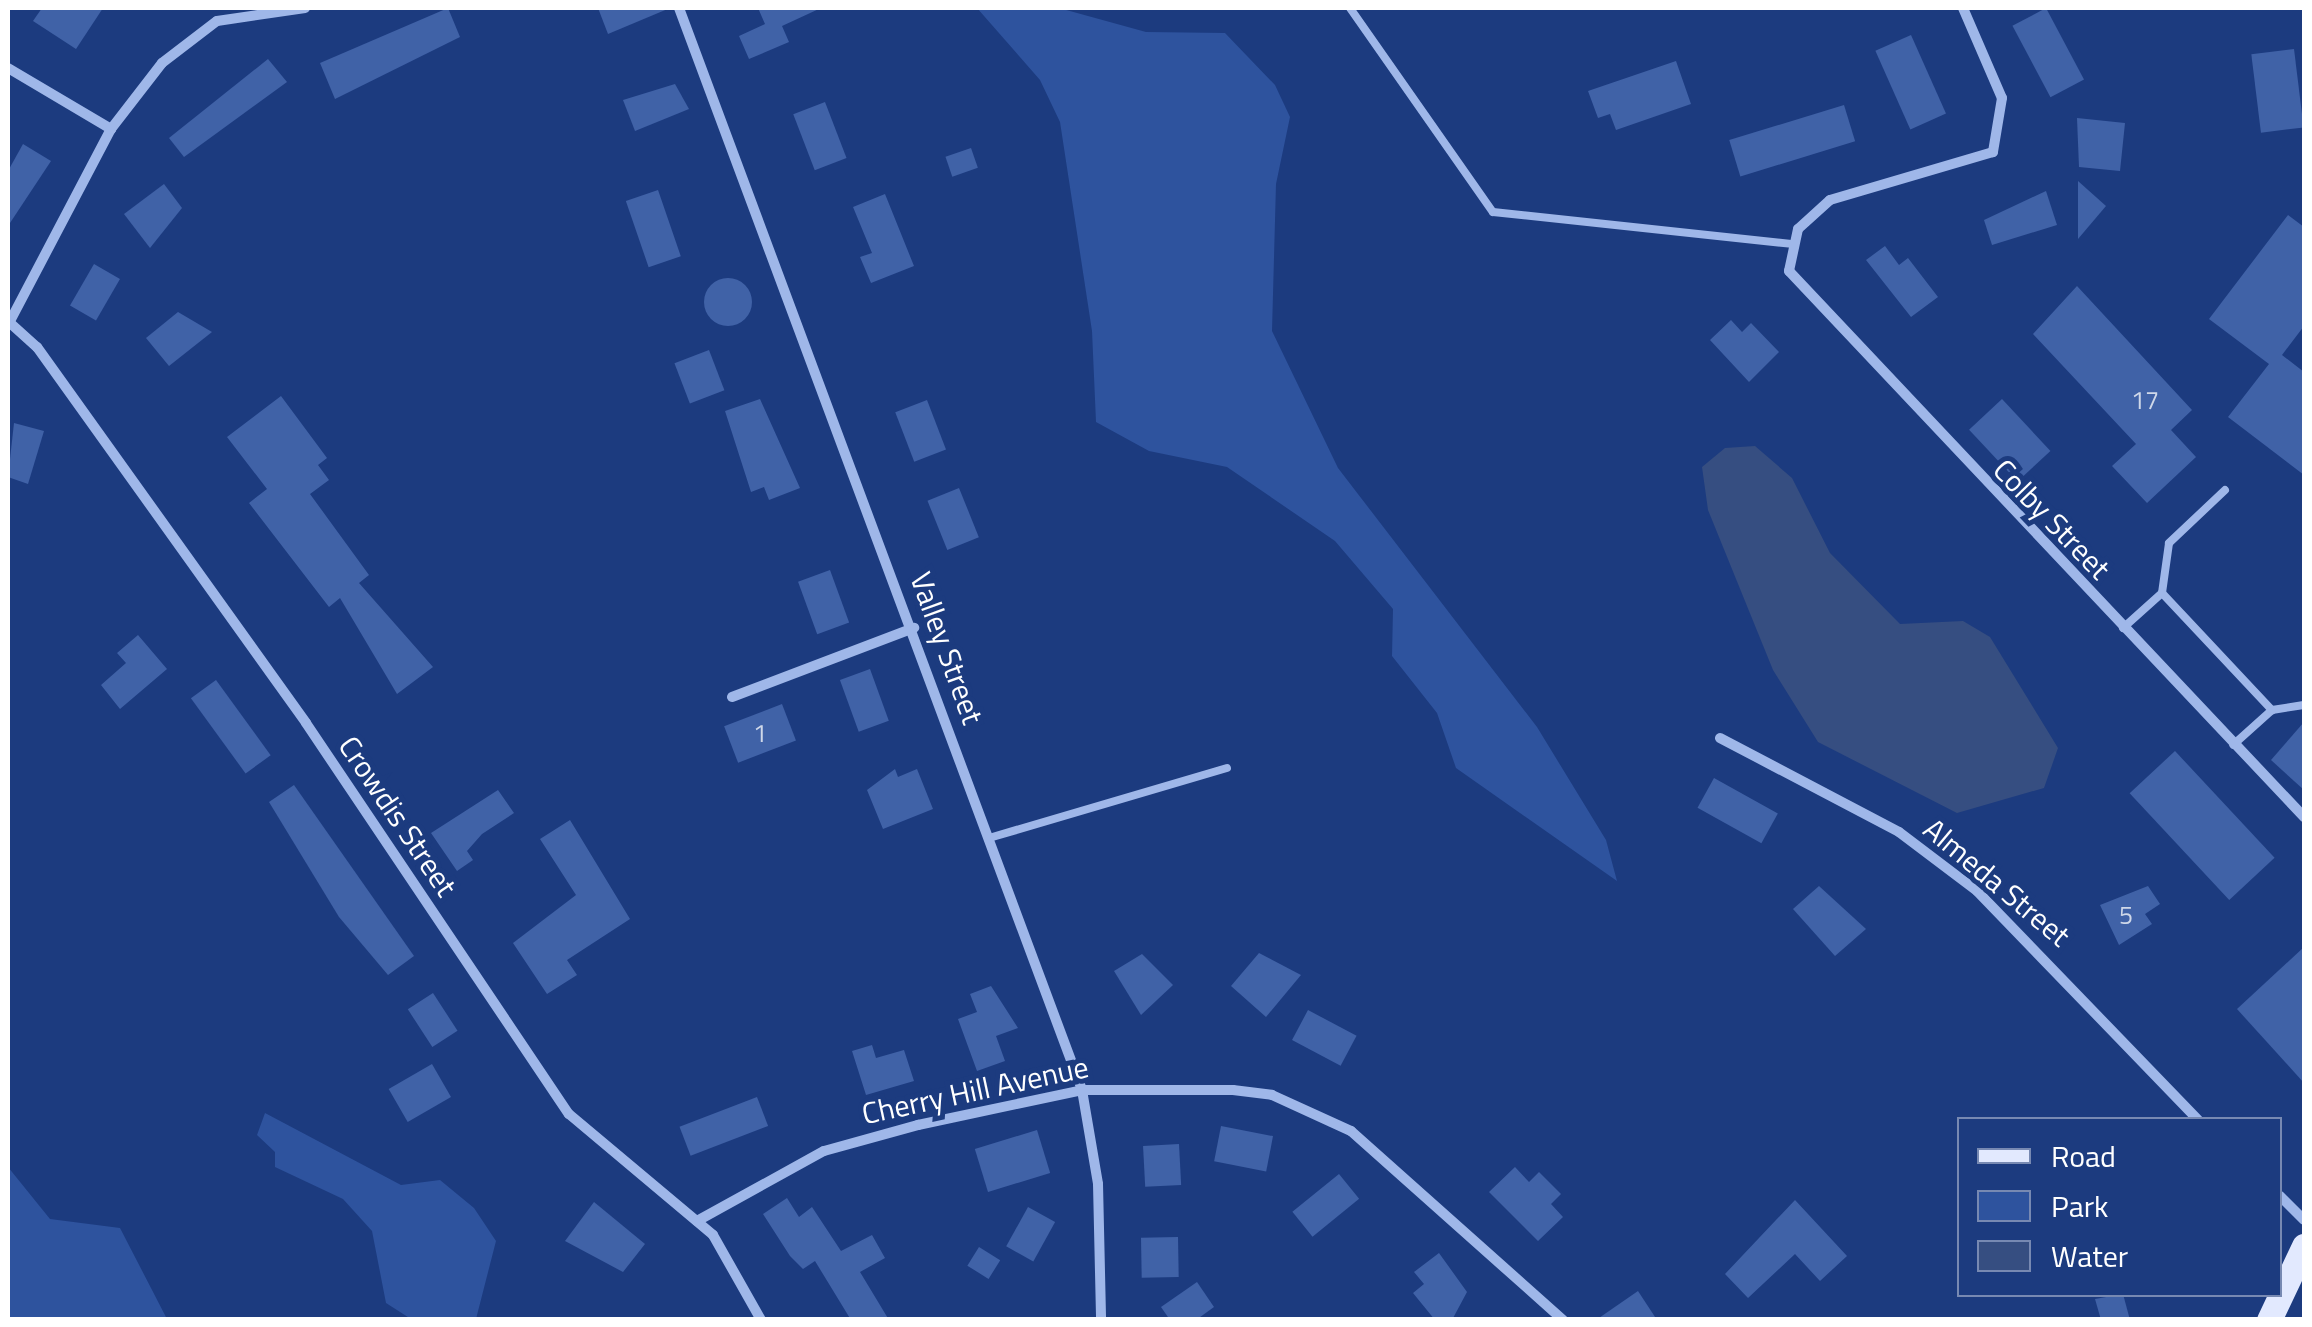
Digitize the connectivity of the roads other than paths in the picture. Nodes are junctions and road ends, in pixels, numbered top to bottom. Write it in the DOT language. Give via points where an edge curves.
graph roads {
  1 [pos="305,8"];
  2 [pos="679,8"];
  3 [pos="1350,8"];
  4 [pos="1963,8"];
  5 [pos="8,68"];
  6 [pos="111,129"];
  7 [pos="1791,244"];
  8 [pos="8,323"];
  9 [pos="2225,490"];
  10 [pos="2162,592"];
  11 [pos="914,628"];
  12 [pos="2122,628"];
  13 [pos="732,697"];
  14 [pos="2304,705"];
  15 [pos="2272,710"];
  16 [pos="1720,738"];
  17 [pos="2234,744"];
  18 [pos="1227,768"];
  19 [pos="2304,817"];
  20 [pos="990,838"];
  21 [pos="1082,1090"];
  22 [pos="2195,1117"];
  23 [pos="2282,1198"];
  24 [pos="2304,1220"];
  25 [pos="698,1221"];
  26 [pos="2304,1246"];
  27 [pos="2282,1293"];
  28 [pos="2280,1297"];
  29 [pos="762,1320"];
  30 [pos="1101,1320"];
  31 [pos="1563,1320"];
  32 [pos="2269,1320"];
  1 -- 6 [label="street" via="198,30"];
  2 -- 11 [label="street, Valley Street"];
  3 -- 7 [label="lane" via="1493,212"];
  4 -- 7 [label="street" via="2002,98 1993,152 1830,200"];
  5 -- 6 [label="street"];
  6 -- 8 [label="street"];
  7 -- 12 [label="street, Colby Street" via="1788,271 1800,290"];
  8 -- 25 [label="street, Crowdis Street" via="37,347 306,723 568,1114 614,1161"];
  9 -- 10 [label="lane" via="2169,543"];
  10 -- 12 [label="lane"];
  10 -- 15 [label="lane"];
  11 -- 13 [label="street"];
  11 -- 20 [label="street, Valley Street"];
  12 -- 17 [label="street, Colby Street"];
  14 -- 15 [label="lane"];
  15 -- 17 [label="lane"];
  16 -- 22 [label="street, Almeda Street" via="1900,832 1976,892"];
  17 -- 19 [label="street, Colby Street"];
  18 -- 20 [label="lane"];
  20 -- 21 [label="street, Valley Street"];
  21 -- 25 [label="street, Cherry Hill Avenue" via="824,1151"];
  21 -- 30 [label="street, Valley Street" via="1098,1184"];
  21 -- 31 [label="street, Cherry Hill Avenue" via="1233,1090 1308,1108 1391,1163"];
  23 -- 24 [label="street"];
  25 -- 29 [label="street, Crowdis Street"];
  26 -- 27 [label="main road"];
  28 -- 32 [label="main road"];
}
